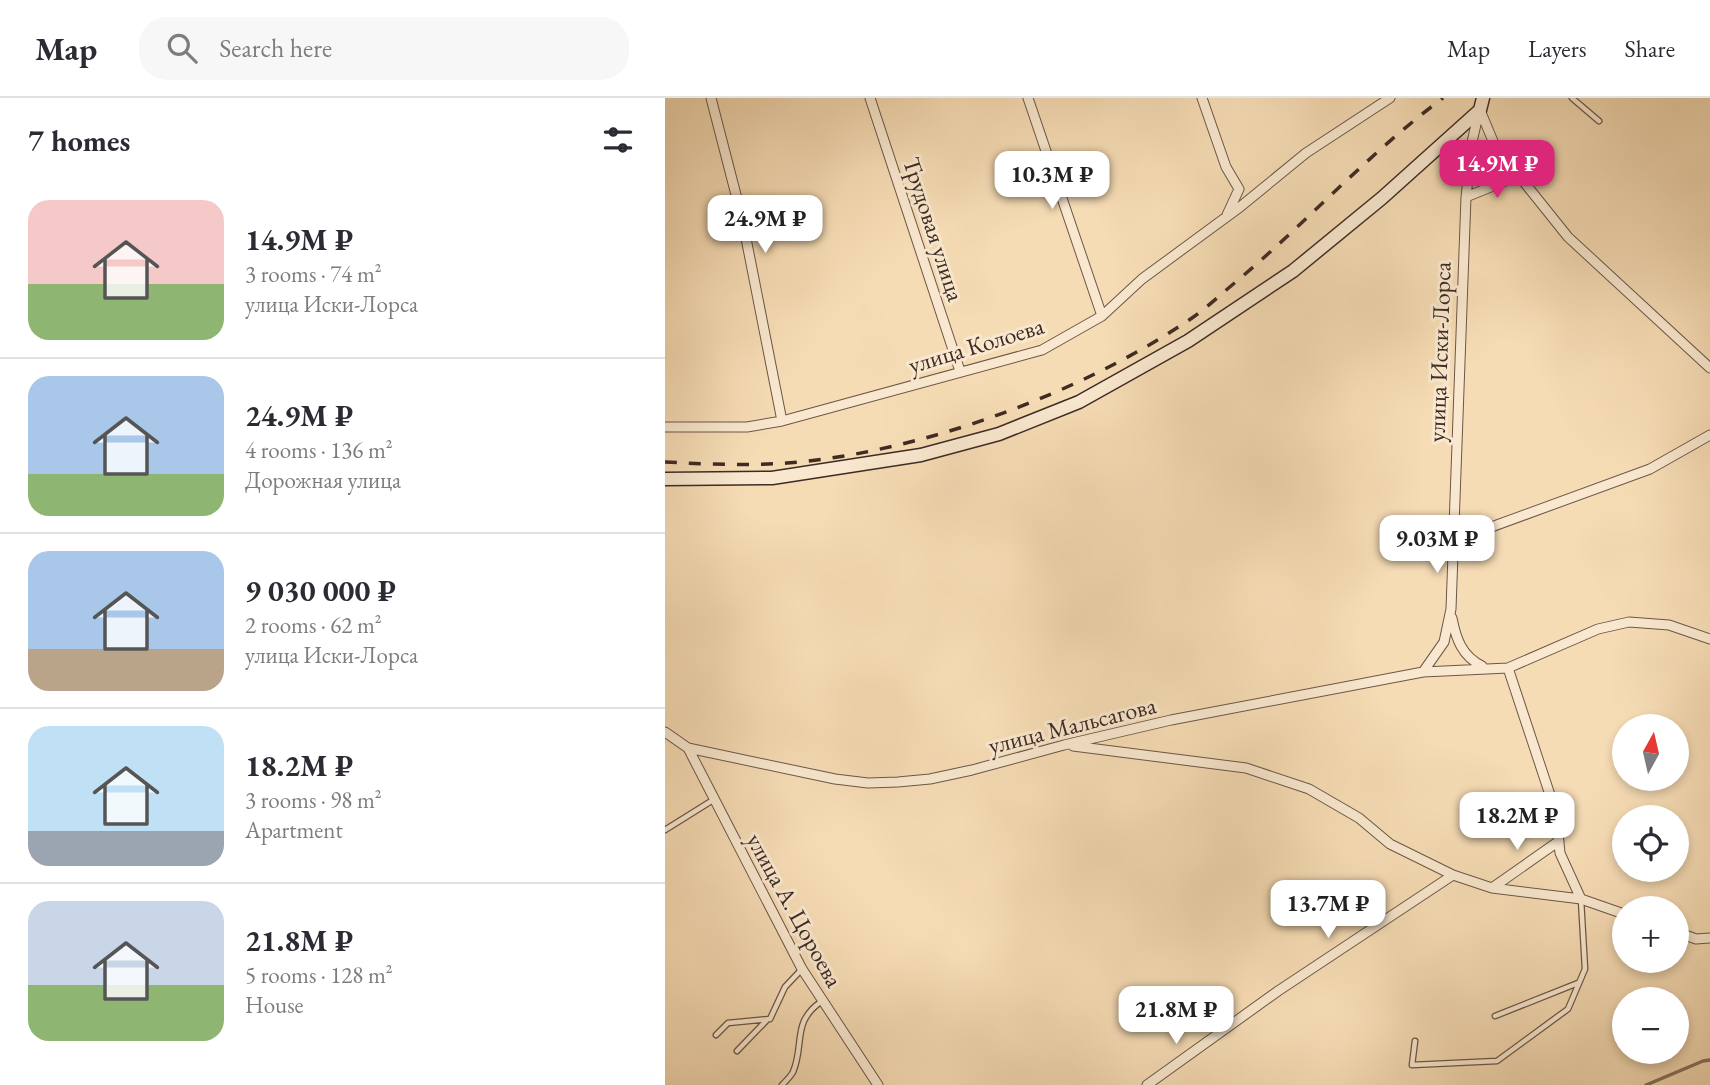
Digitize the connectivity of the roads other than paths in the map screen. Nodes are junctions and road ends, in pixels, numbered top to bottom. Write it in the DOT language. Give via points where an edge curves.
graph roads {
  1 [pos="711,98"];
  2 [pos="870,98"];
  3 [pos="1028,98"];
  4 [pos="1202,98"];
  5 [pos="1390,98"];
  6 [pos="1572,98"];
  7 [pos="1481,104"];
  8 [pos="1599,121"];
  9 [pos="1453,132"];
  10 [pos="1472,142"];
  11 [pos="1518,176"];
  12 [pos="1466,197"];
  13 [pos="1226,217"];
  14 [pos="1102,316"];
  15 [pos="1710,368"];
  16 [pos="960,371"];
  17 [pos="782,421"];
  18 [pos="665,427"];
  19 [pos="1710,435"];
  20 [pos="665,479"];
  21 [pos="1453,541"];
  22 [pos="1451,609"];
  23 [pos="1710,639"];
  24 [pos="1483,667"];
  25 [pos="1508,668"];
  26 [pos="1423,672"];
  27 [pos="665,732"];
  28 [pos="1064,745"];
  29 [pos="688,748"];
  30 [pos="714,799"];
  31 [pos="665,830"];
  32 [pos="1559,841"];
  33 [pos="1453,876"];
  34 [pos="1492,888"];
  35 [pos="1581,899"];
  36 [pos="1612,910"];
  37 [pos="1689,936"];
  38 [pos="1710,938"];
  39 [pos="802,969"];
  40 [pos="1579,982"];
  41 [pos="822,1000"];
  42 [pos="1495,1016"];
  43 [pos="767,1020"];
  44 [pos="716,1035"];
  45 [pos="1415,1041"];
  46 [pos="737,1051"];
  47 [pos="793,1072"];
  48 [pos="795,1080"];
  49 [pos="782,1085"];
  50 [pos="878,1085"];
  51 [pos="1147,1085"];
  1 -- 17 [label="street" via="743,218"];
  2 -- 16 [label="street, Трудовая улица"];
  3 -- 14 [label="street"];
  4 -- 13 [label="street" via="1226,167 1239,189"];
  5 -- 13 [label="street, улица Колоева" via="1306,153"];
  6 -- 8 [label="lane"];
  7 -- 9 [label="street"];
  7 -- 10 [label="street, улица Иски-Лорса"];
  7 -- 11 [label="street" via="1495,146"];
  9 -- 10 [label="street" via="1465,134"];
  9 -- 20 [label="street" via="1293,271 1188,341 1079,402 999,434 921,455 772,478"];
  10 -- 12 [label="street, улица Иски-Лорса"];
  11 -- 12 [label="street"];
  11 -- 15 [label="street" via="1568,237"];
  12 -- 21 [label="street, улица Иски-Лорса"];
  13 -- 14 [label="street, улица Колоева" via="1142,279"];
  14 -- 16 [label="street, улица Колоева" via="1042,350"];
  16 -- 17 [label="street, улица Колоева"];
  17 -- 18 [label="street, улица Колоева" via="747,427"];
  19 -- 21 [label="street" via="1650,469"];
  21 -- 22 [label="street, улица Иски-Лорса"];
  22 -- 24 [label="street" via="1459,644"];
  22 -- 26 [label="street" via="1444,642"];
  23 -- 25 [label="street" via="1669,625 1629,622 1598,629"];
  24 -- 25 [label="street, улица Мальсагова"];
  24 -- 26 [label="street, улица Мальсагова"];
  25 -- 32 [label="street" via="1556,813"];
  26 -- 28 [label="street, улица Мальсагова"];
  27 -- 29 [label="street, улица Мальсагова"];
  28 -- 29 [label="street, улица Мальсагова" via="930,779 868,783"];
  28 -- 33 [label="street" via="1246,768 1309,789 1359,818 1390,844"];
  29 -- 30 [label="street, улица А. Цороева"];
  30 -- 31 [label="lane"];
  30 -- 39 [label="street, улица А. Цороева"];
  32 -- 34 [label="street"];
  32 -- 35 [label="street"];
  33 -- 34 [label="street"];
  33 -- 51 [label="street" via="1278,991"];
  34 -- 35 [label="street"];
  35 -- 36 [label="street"];
  35 -- 40 [label="lane" via="1585,969"];
  37 -- 38 [label="street"];
  39 -- 41 [label="street, улица А. Цороева"];
  39 -- 43 [label="lane" via="785,987"];
  40 -- 42 [label="lane"];
  40 -- 45 [label="lane" via="1569,1009 1497,1061 1412,1065"];
  41 -- 47 [label="lane" via="803,1023"];
  41 -- 50 [label="street, улица А. Цороева"];
  43 -- 44 [label="lane" via="728,1023"];
  43 -- 46 [label="lane"];
  47 -- 48 [label="lane"];
  47 -- 49 [label="lane"];
}
